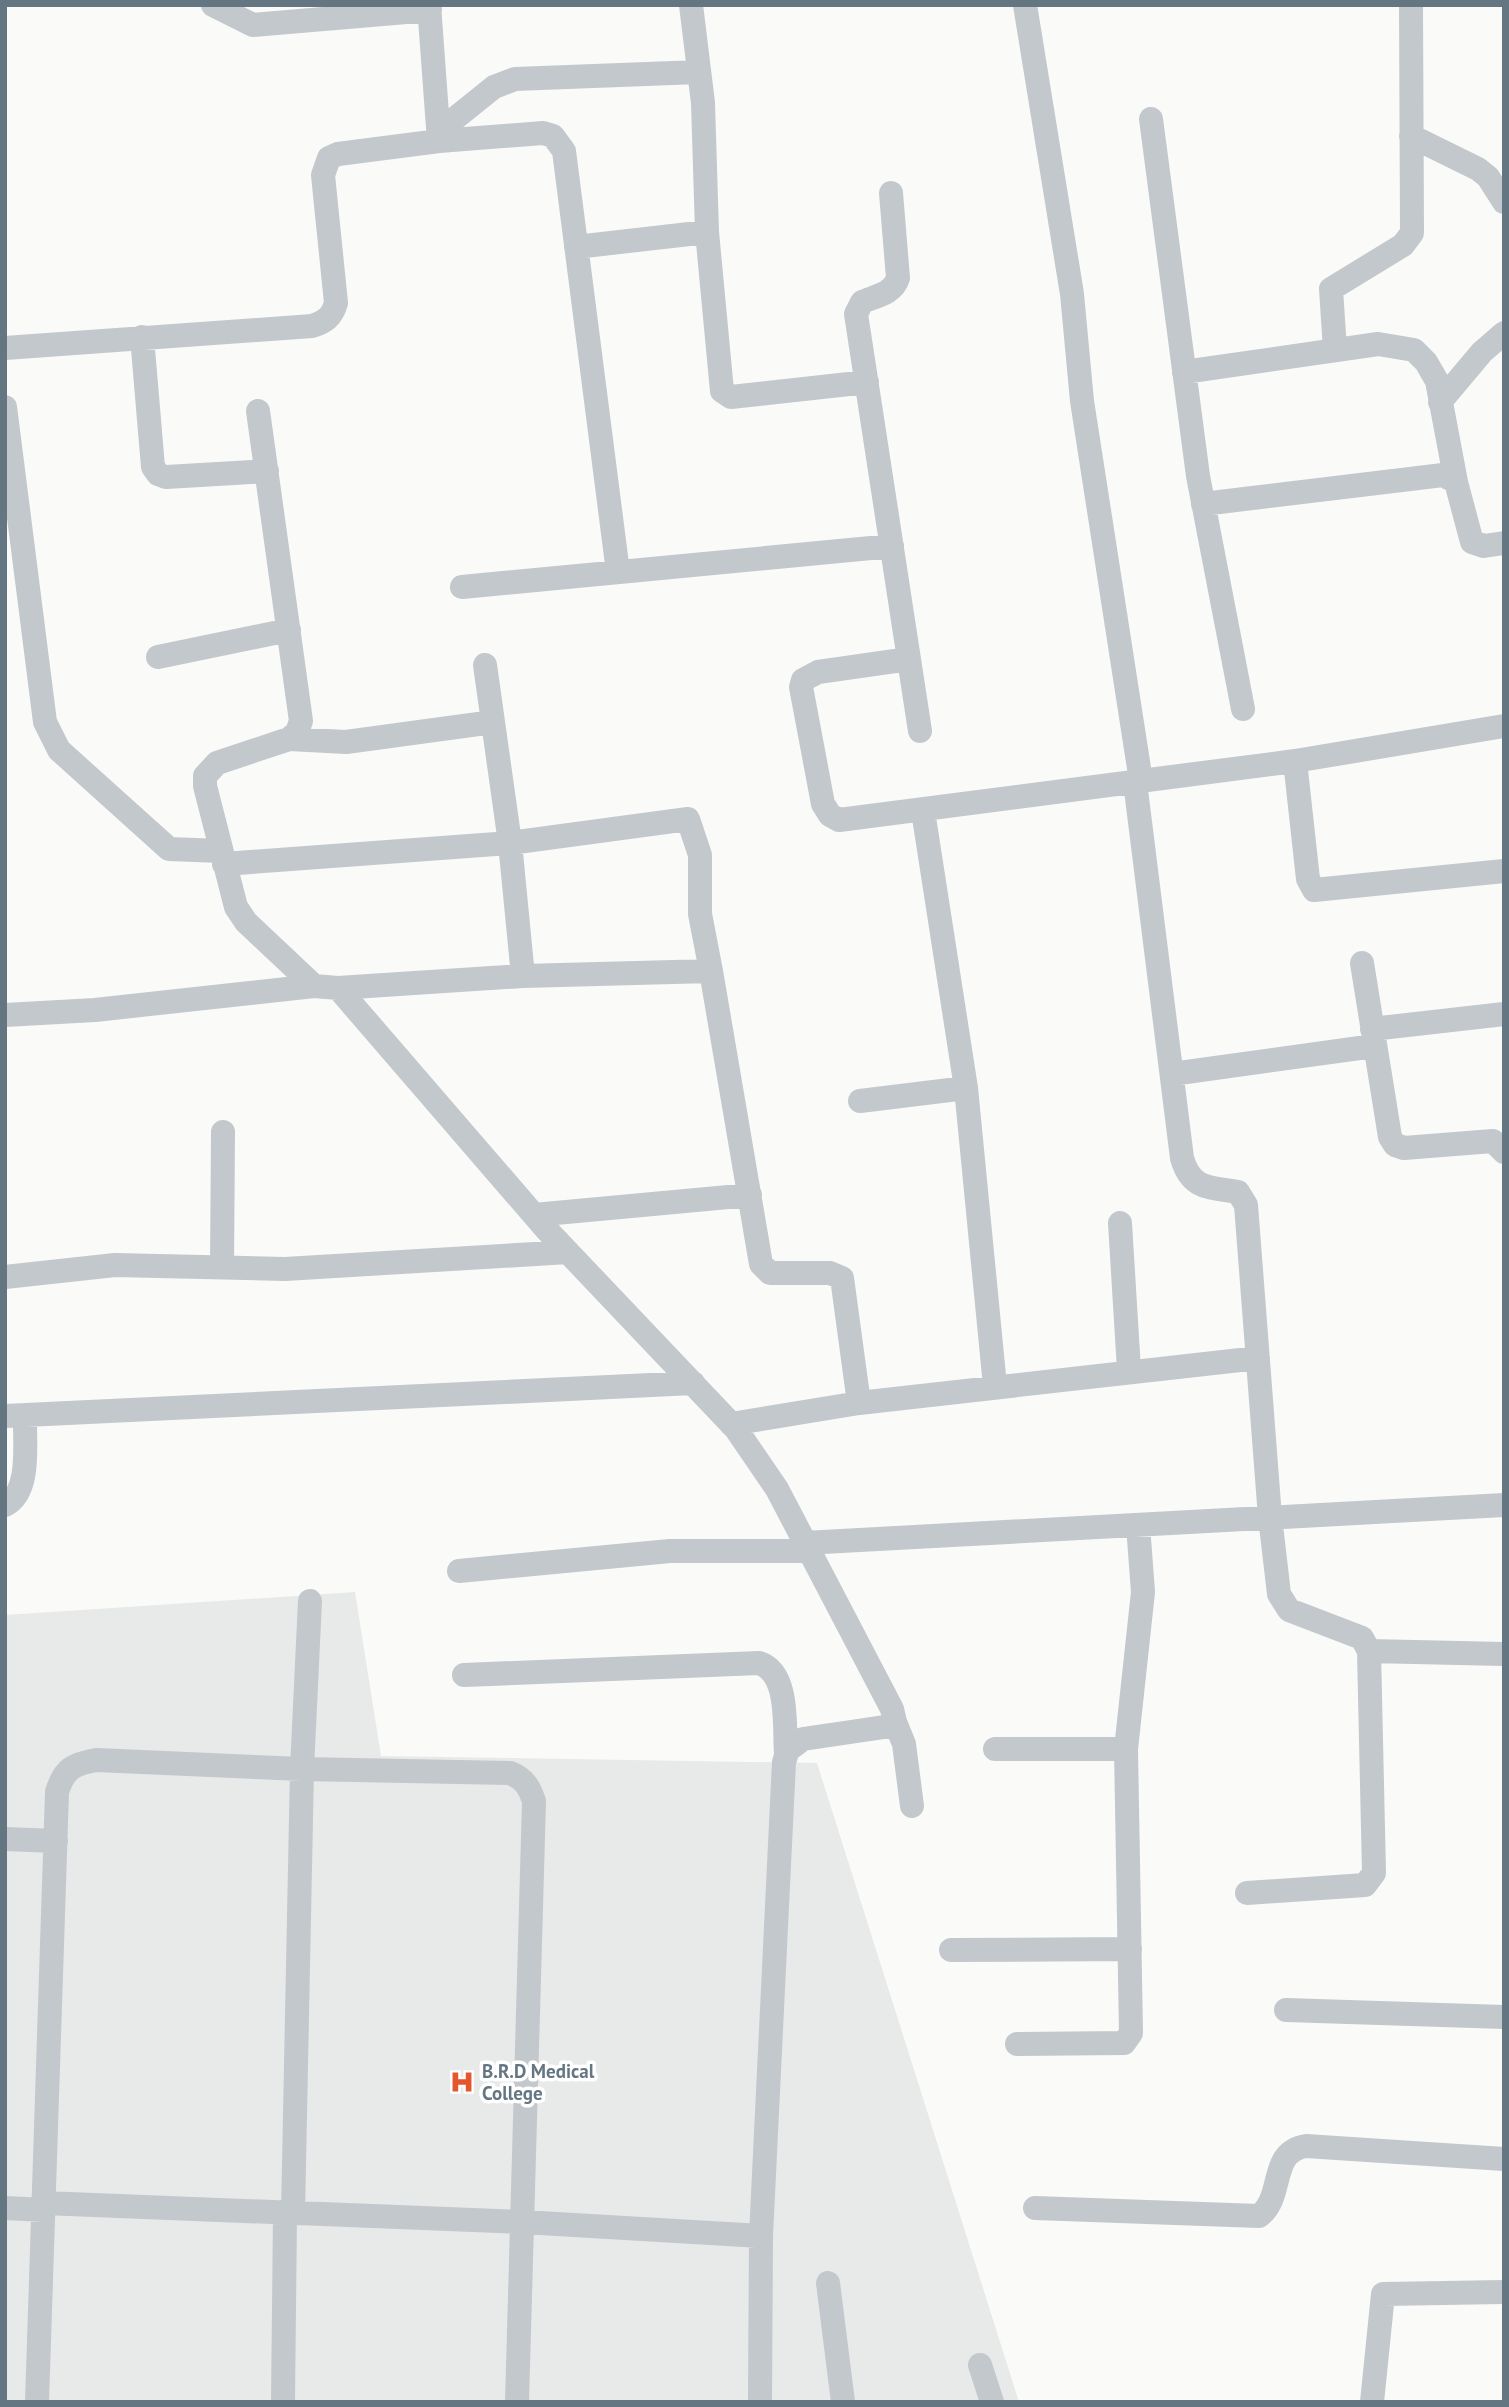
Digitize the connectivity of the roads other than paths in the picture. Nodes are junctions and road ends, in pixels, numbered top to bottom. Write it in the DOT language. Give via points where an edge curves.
graph roads {
  1 [pos="213,5"];
  2 [pos="691,5"];
  3 [pos="1025,5"];
  4 [pos="1411,5"];
  5 [pos="429,8"];
  6 [pos="699,72"];
  7 [pos="1151,118"];
  8 [pos="439,136"];
  9 [pos="1411,136"];
  10 [pos="891,193"];
  11 [pos="1504,202"];
  12 [pos="708,232"];
  13 [pos="576,247"];
  14 [pos="1504,333"];
  15 [pos="142,337"];
  16 [pos="5,348"];
  17 [pos="1335,350"];
  18 [pos="1184,372"];
  19 [pos="867,382"];
  20 [pos="1440,402"];
  21 [pos="5,407"];
  22 [pos="258,411"];
  23 [pos="267,471"];
  24 [pos="1456,482"];
  25 [pos="9,490"];
  26 [pos="1203,504"];
  27 [pos="1504,543"];
  28 [pos="892,546"];
  29 [pos="618,572"];
  30 [pos="462,587"];
  31 [pos="289,630"];
  32 [pos="158,657"];
  33 [pos="909,659"];
  34 [pos="485,665"];
  35 [pos="1242,709"];
  36 [pos="493,722"];
  37 [pos="1504,726"];
  38 [pos="920,731"];
  39 [pos="289,739"];
  40 [pos="1295,761"];
  41 [pos="1138,782"];
  42 [pos="923,811"];
  43 [pos="510,843"];
  44 [pos="222,857"];
  45 [pos="1504,871"];
  46 [pos="1362,963"];
  47 [pos="711,971"];
  48 [pos="523,976"];
  49 [pos="326,987"];
  50 [pos="1504,1014"];
  51 [pos="5,1015"];
  52 [pos="1373,1038"];
  53 [pos="1172,1074"];
  54 [pos="966,1088"];
  55 [pos="860,1101"];
  56 [pos="223,1132"];
  57 [pos="1504,1152"];
  58 [pos="750,1195"];
  59 [pos="534,1215"];
  60 [pos="1120,1223"];
  61 [pos="568,1252"];
  62 [pos="222,1267"];
  63 [pos="5,1277"];
  64 [pos="1258,1358"];
  65 [pos="1129,1370"];
  66 [pos="693,1383"];
  67 [pos="995,1387"];
  68 [pos="859,1403"];
  69 [pos="15,1415"];
  70 [pos="731,1424"];
  71 [pos="5,1505"];
  72 [pos="1504,1505"];
  73 [pos="1270,1517"];
  74 [pos="1138,1525"];
  75 [pos="806,1547"];
  76 [pos="459,1570"];
  77 [pos="310,1601"];
  78 [pos="1369,1651"];
  79 [pos="1504,1654"];
  80 [pos="464,1675"];
  81 [pos="895,1722"];
  82 [pos="995,1749"];
  83 [pos="1126,1749"];
  84 [pos="786,1755"];
  85 [pos="302,1769"];
  86 [pos="912,1806"];
  87 [pos="5,1839"];
  88 [pos="56,1841"];
  89 [pos="1247,1893"];
  90 [pos="1130,1949"];
  91 [pos="951,1950"];
  92 [pos="1286,2010"];
  93 [pos="1504,2017"];
  94 [pos="1017,2044"];
  95 [pos="1504,2159"];
  96 [pos="44,2206"];
  97 [pos="5,2208"];
  98 [pos="1035,2208"];
  99 [pos="289,2213"];
  100 [pos="523,2222"];
  101 [pos="761,2236"];
  102 [pos="828,2283"];
  103 [pos="1504,2292"];
  104 [pos="980,2365"];
  105 [pos="37,2402"];
  106 [pos="282,2402"];
  107 [pos="517,2402"];
  108 [pos="760,2402"];
  109 [pos="843,2402"];
  110 [pos="992,2402"];
  111 [pos="1372,2402"];
  1 -- 5 [label="street" via="253,25"];
  2 -- 6 [label="street"];
  3 -- 41 [label="street" via="1072,294 1082,401"];
  4 -- 9 [label="street"];
  5 -- 8 [label="street"];
  6 -- 8 [label="street" via="515,79 494,87"];
  6 -- 12 [label="street"];
  7 -- 18 [label="street"];
  8 -- 13 [label="street" via="553,136 564,151"];
  8 -- 15 [label="street" via="329,158 323,175 336,303 324,322"];
  9 -- 11 [label="street" via="1478,169"];
  9 -- 17 [label="street" via="1412,233 1403,245 1331,289"];
  10 -- 19 [label="street" via="898,278 888,292 857,307"];
  12 -- 13 [label="street"];
  12 -- 19 [label="street" via="725,395"];
  13 -- 29 [label="street"];
  14 -- 20 [label="street"];
  15 -- 16 [label="street"];
  15 -- 23 [label="street" via="153,467 158,474"];
  17 -- 18 [label="street"];
  17 -- 20 [label="street" via="1378,344 1414,350 1437,381"];
  18 -- 26 [label="street"];
  19 -- 28 [label="street"];
  20 -- 24 [label="street"];
  21 -- 25 [label="street"];
  22 -- 23 [label="street"];
  23 -- 31 [label="street"];
  24 -- 26 [label="street" via="1443,475"];
  24 -- 27 [label="street" via="1472,542 1484,546"];
  25 -- 44 [label="street" via="50,737 169,849"];
  26 -- 35 [label="street"];
  28 -- 29 [label="street"];
  28 -- 33 [label="street"];
  29 -- 30 [label="street"];
  31 -- 32 [label="street"];
  31 -- 39 [label="street" via="301,721"];
  33 -- 38 [label="street"];
  33 -- 42 [label="street" via="818,672 803,680 802,687 823,804 830,815 851,820"];
  34 -- 36 [label="street"];
  36 -- 39 [label="street" via="346,742"];
  36 -- 43 [label="street"];
  37 -- 40 [label="street"];
  39 -- 44 [label="street" via="217,763 205,776"];
  40 -- 41 [label="street"];
  40 -- 45 [label="street" via="1308,879 1314,890"];
  41 -- 42 [label="street"];
  41 -- 53 [label="street"];
  42 -- 54 [label="street"];
  43 -- 44 [label="street"];
  43 -- 47 [label="street" via="688,819 700,855 700,914"];
  43 -- 48 [label="street"];
  44 -- 49 [label="street" via="236,907 246,922"];
  46 -- 52 [label="street"];
  47 -- 48 [label="street"];
  47 -- 58 [label="street"];
  48 -- 49 [label="street"];
  49 -- 51 [label="street"];
  49 -- 59 [label="street"];
  50 -- 52 [label="street"];
  52 -- 53 [label="street"];
  52 -- 57 [label="street" via="1395,1145 1493,1141"];
  53 -- 64 [label="street" via="1186,1171 1203,1186 1238,1192 1246,1205"];
  54 -- 55 [label="street"];
  54 -- 67 [label="street"];
  56 -- 62 [label="street"];
  58 -- 59 [label="street"];
  58 -- 68 [label="street" via="765,1270 830,1273 842,1278"];
  59 -- 61 [label="street"];
  60 -- 65 [label="street"];
  61 -- 62 [label="street" via="306,1268"];
  61 -- 66 [label="street"];
  62 -- 63 [label="street" via="115,1265"];
  64 -- 65 [label="street"];
  64 -- 73 [label="street"];
  65 -- 67 [label="street"];
  66 -- 69 [label="street"];
  66 -- 70 [label="street"];
  67 -- 68 [label="street"];
  68 -- 70 [label="street"];
  69 -- 71 [label="street" via="19,1492"];
  70 -- 75 [label="street" via="777,1489"];
  72 -- 73 [label="street"];
  73 -- 74 [label="street"];
  73 -- 78 [label="street" via="1282,1603 1289,1610 1362,1638"];
  74 -- 75 [label="street"];
  74 -- 83 [label="street" via="1143,1592"];
  75 -- 76 [label="street" via="670,1550"];
  75 -- 81 [label="street"];
  77 -- 85 [label="street"];
  78 -- 79 [label="street"];
  78 -- 89 [label="street" via="1371,1881"];
  80 -- 84 [label="street" via="759,1663 769,1666 780,1686"];
  81 -- 84 [label="street" via="803,1739"];
  81 -- 86 [label="street" via="904,1744"];
  82 -- 83 [label="street"];
  83 -- 90 [label="street"];
  84 -- 101 [label="street"];
  85 -- 88 [label="street" via="83,1762 62,1776 57,1792"];
  85 -- 99 [label="street"];
  85 -- 100 [label="street" via="510,1773 522,1778 530,1789 534,1801"];
  87 -- 88 [label="street"];
  88 -- 96 [label="street"];
  90 -- 91 [label="street"];
  90 -- 94 [label="street" via="1129,2039 1124,2043"];
  92 -- 93 [label="street"];
  95 -- 98 [label="street" via="1306,2146 1288,2152 1282,2160 1272,2203 1259,2216"];
  96 -- 97 [label="street"];
  96 -- 99 [label="street"];
  96 -- 105 [label="street"];
  99 -- 100 [label="street"];
  99 -- 106 [label="street"];
  100 -- 101 [label="street"];
  100 -- 107 [label="street"];
  101 -- 108 [label="street"];
  102 -- 109 [label="street"];
  103 -- 111 [label="street" via="1383,2294"];
  104 -- 110 [label="street"];
}
